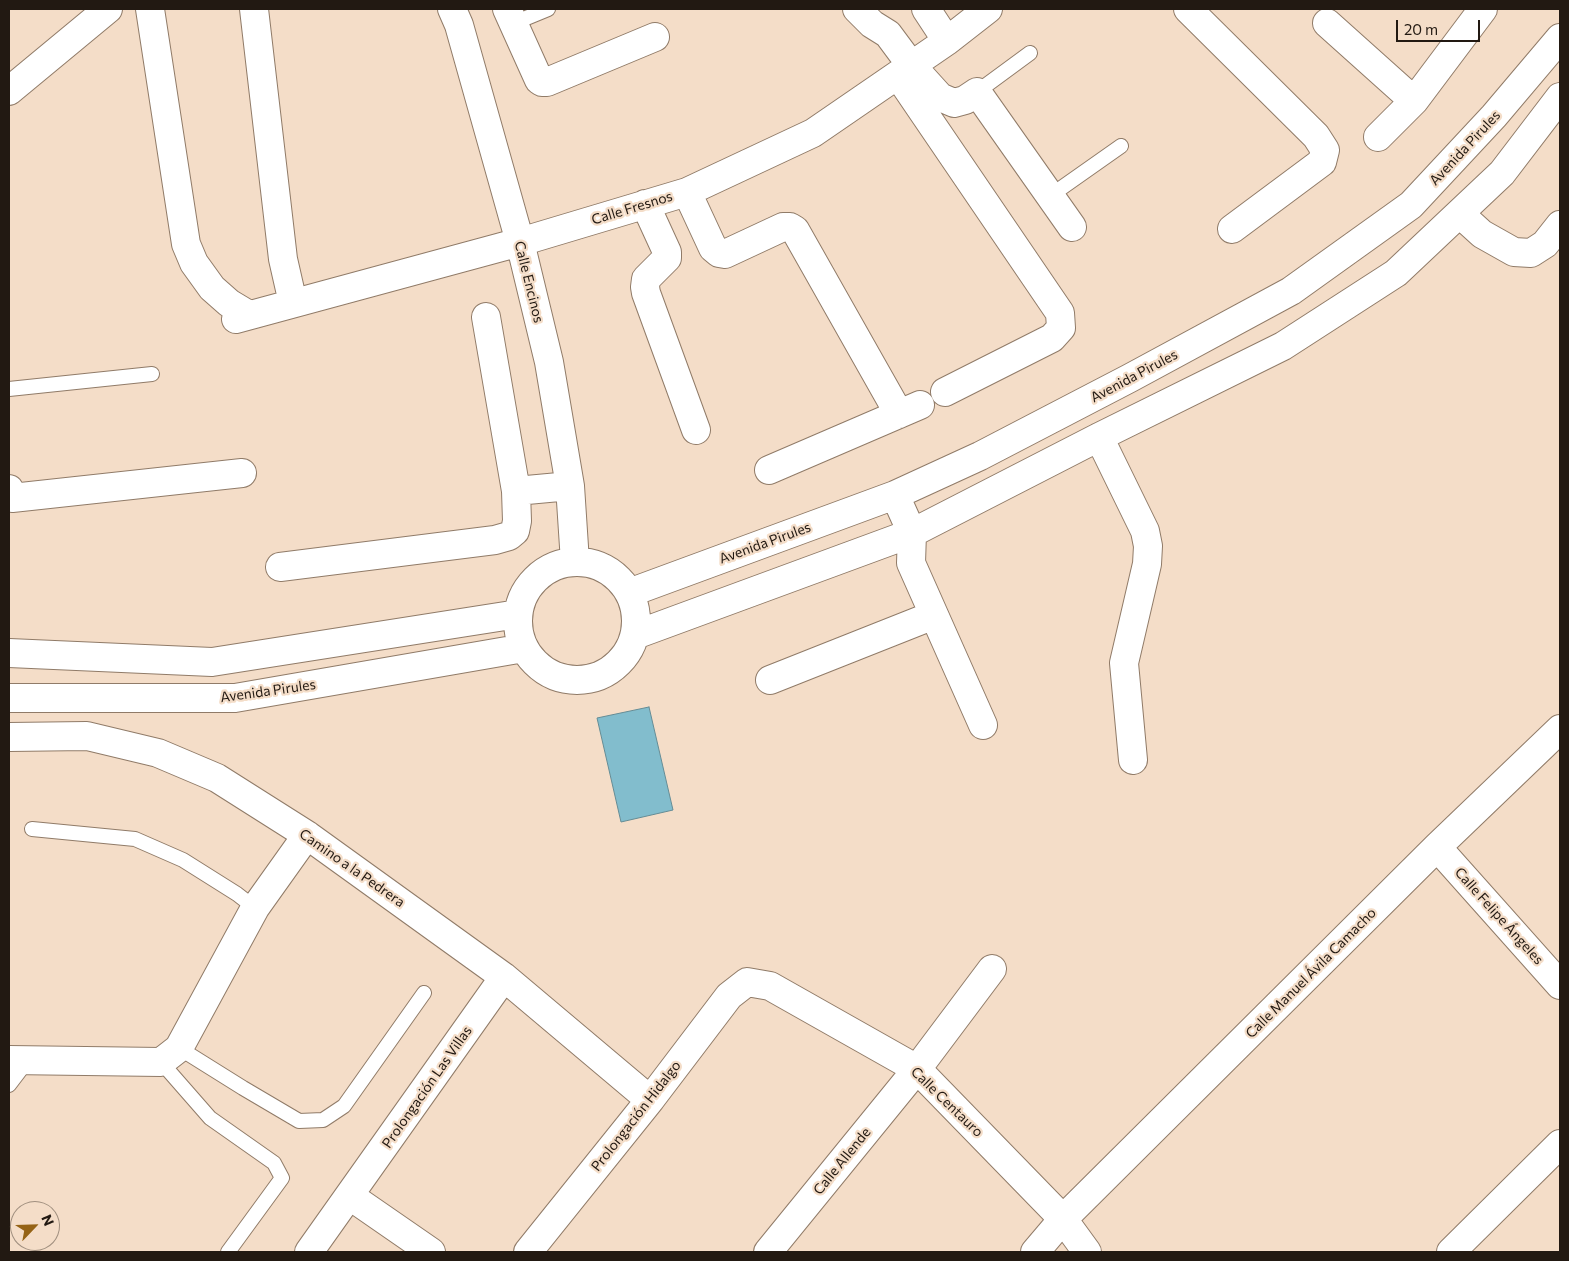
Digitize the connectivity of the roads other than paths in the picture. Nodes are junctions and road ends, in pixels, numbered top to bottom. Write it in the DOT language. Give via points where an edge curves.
graph roads {
  1 [pos="108,9"];
  2 [pos="150,9"];
  3 [pos="254,9"];
  4 [pos="452,9"];
  5 [pos="548,9"];
  6 [pos="857,9"];
  7 [pos="926,9"];
  8 [pos="988,9"];
  9 [pos="1188,9"];
  10 [pos="1483,9"];
  11 [pos="511,16"];
  12 [pos="1326,24"];
  13 [pos="655,36"];
  14 [pos="1560,38"];
  15 [pos="947,41"];
  16 [pos="1030,53"];
  17 [pos="904,70"];
  18 [pos="9,91"];
  19 [pos="977,92"];
  20 [pos="1560,97"];
  21 [pos="1414,101"];
  22 [pos="1378,137"];
  23 [pos="1121,146"];
  24 [pos="687,192"];
  25 [pos="1050,196"];
  26 [pos="646,204"];
  27 [pos="1460,214"];
  28 [pos="1560,225"];
  29 [pos="1072,227"];
  30 [pos="1232,229"];
  31 [pos="520,242"];
  32 [pos="293,304"];
  33 [pos="486,317"];
  34 [pos="152,374"];
  35 [pos="9,389"];
  36 [pos="945,392"];
  37 [pos="696,430"];
  38 [pos="1099,437"];
  39 [pos="769,470"];
  40 [pos="242,473"];
  41 [pos="570,486"];
  42 [pos="9,489"];
  43 [pos="516,491"];
  44 [pos="895,495"];
  45 [pos="912,533"];
  46 [pos="575,562"];
  47 [pos="280,567"];
  48 [pos="629,593"];
  49 [pos="518,614"];
  50 [pos="934,616"];
  51 [pos="635,635"];
  52 [pos="524,648"];
  53 [pos="9,653"];
  54 [pos="770,680"];
  55 [pos="9,698"];
  56 [pos="983,725"];
  57 [pos="1560,729"];
  58 [pos="9,737"];
  59 [pos="1133,760"];
  60 [pos="32,829"];
  61 [pos="307,835"];
  62 [pos="1437,847"];
  63 [pos="255,908"];
  64 [pos="992,969"];
  65 [pos="504,977"];
  66 [pos="747,982"];
  67 [pos="1560,985"];
  68 [pos="424,994"];
  69 [pos="170,1055"];
  70 [pos="18,1060"];
  71 [pos="917,1069"];
  72 [pos="9,1085"];
  73 [pos="650,1100"];
  74 [pos="1560,1144"];
  75 [pos="350,1196"];
  76 [pos="1063,1220"];
  77 [pos="228,1252"];
  78 [pos="309,1252"];
  79 [pos="431,1252"];
  80 [pos="528,1252"];
  81 [pos="768,1252"];
  82 [pos="1035,1252"];
  83 [pos="1087,1252"];
  84 [pos="1451,1252"];
  1 -- 18 [label="street"];
  2 -- 32 [label="street, Calle Fresnos" via="186,244 194,263 212,288 242,317"];
  3 -- 32 [label="street" via="283,259"];
  4 -- 31 [label="street, Calle Encinos"];
  5 -- 11 [label="lane"];
  6 -- 17 [label="street" via="888,34"];
  7 -- 15 [label="street"];
  8 -- 15 [label="street, Calle Fresnos"];
  9 -- 30 [label="street" via="1316,136 1324,150 1322,162"];
  10 -- 21 [label="street"];
  11 -- 13 [label="street" via="542,82"];
  12 -- 21 [label="street"];
  14 -- 44 [label="street, Avenida Pirules" via="1494,116 1411,205 1291,291 980,456"];
  15 -- 17 [label="street, Calle Fresnos"];
  16 -- 19 [label="lane"];
  17 -- 19 [label="street" via="940,97 954,103"];
  17 -- 24 [label="street, Calle Fresnos" via="813,133"];
  17 -- 36 [label="street" via="1060,313 1061,328 1052,338"];
  19 -- 25 [label="street"];
  20 -- 27 [label="street" via="1502,173"];
  21 -- 22 [label="street"];
  23 -- 25 [label="lane"];
  24 -- 26 [label="street, Calle Fresnos"];
  24 -- 39 [label="street" via="713,248 719,253 725,254 783,227 795,230 910,410"];
  25 -- 29 [label="street"];
  26 -- 31 [label="street, Calle Fresnos"];
  26 -- 37 [label="street" via="667,252 667,258 646,279 646,294"];
  27 -- 28 [label="street" via="1482,234 1514,252 1531,253 1545,244"];
  27 -- 38 [label="street" via="1396,273 1283,346"];
  31 -- 32 [label="street, Calle Fresnos"];
  31 -- 41 [label="street, Calle Encinos" via="549,362"];
  33 -- 43 [label="street"];
  34 -- 35 [label="lane"];
  38 -- 45 [label="street"];
  38 -- 59 [label="street" via="1145,531 1148,546 1147,564 1124,663"];
  40 -- 42 [label="street" via="12,498"];
  41 -- 43 [label="street"];
  41 -- 46 [label="street, Calle Encinos"];
  43 -- 47 [label="street" via="517,521 515,531 508,536"];
  44 -- 45 [label="street"];
  44 -- 48 [label="street, Avenida Pirules"];
  45 -- 50 [label="street" via="911,563"];
  45 -- 51 [label="street"];
  46 -- 48 [label="street" via="592,563 607,570 621,580"];
  46 -- 49 [label="street" via="558,564 544,572 532,583"];
  48 -- 51 [label="street" via="636,614"];
  49 -- 52 [label="street"];
  49 -- 53 [label="street" via="212,662"];
  50 -- 54 [label="street"];
  50 -- 56 [label="street"];
  51 -- 52 [label="street" via="627,654 613,669 594,678 574,681 554,676 537,664"];
  52 -- 55 [label="street, Avenida Pirules" via="235,698"];
  57 -- 62 [label="street, Calle Manuel Ávila Camacho"];
  58 -- 61 [label="street, Camino a la Pedrera" via="87,736 158,753 217,778"];
  60 -- 63 [label="lane" via="135,840 183,860"];
  61 -- 63 [label="street"];
  61 -- 65 [label="street, Camino a la Pedrera"];
  62 -- 67 [label="street, Calle Felipe Ángeles"];
  62 -- 76 [label="street, Calle Manuel Ávila Camacho"];
  63 -- 69 [label="street"];
  64 -- 71 [label="street, Calle Allende"];
  65 -- 73 [label="street, Camino a la Pedrera"];
  65 -- 75 [label="street, Prolongación Las Villas"];
  66 -- 71 [label="street, Calle Centauro" via="770,986"];
  66 -- 73 [label="street, Prolongación Hidalgo" via="729,996"];
  68 -- 69 [label="lane" via="344,1106 323,1120 299,1121 243,1088"];
  69 -- 70 [label="street"];
  69 -- 77 [label="lane" via="210,1118 274,1163 282,1178"];
  70 -- 72 [label="lane"];
  71 -- 76 [label="street, Calle Centauro"];
  71 -- 81 [label="street, Calle Allende"];
  73 -- 80 [label="street, Prolongación Hidalgo"];
  74 -- 84 [label="street"];
  75 -- 78 [label="street, Prolongación Las Villas"];
  75 -- 79 [label="street"];
  76 -- 82 [label="street, Calle Manuel Ávila Camacho"];
  76 -- 83 [label="street, Calle Centauro"];
}
